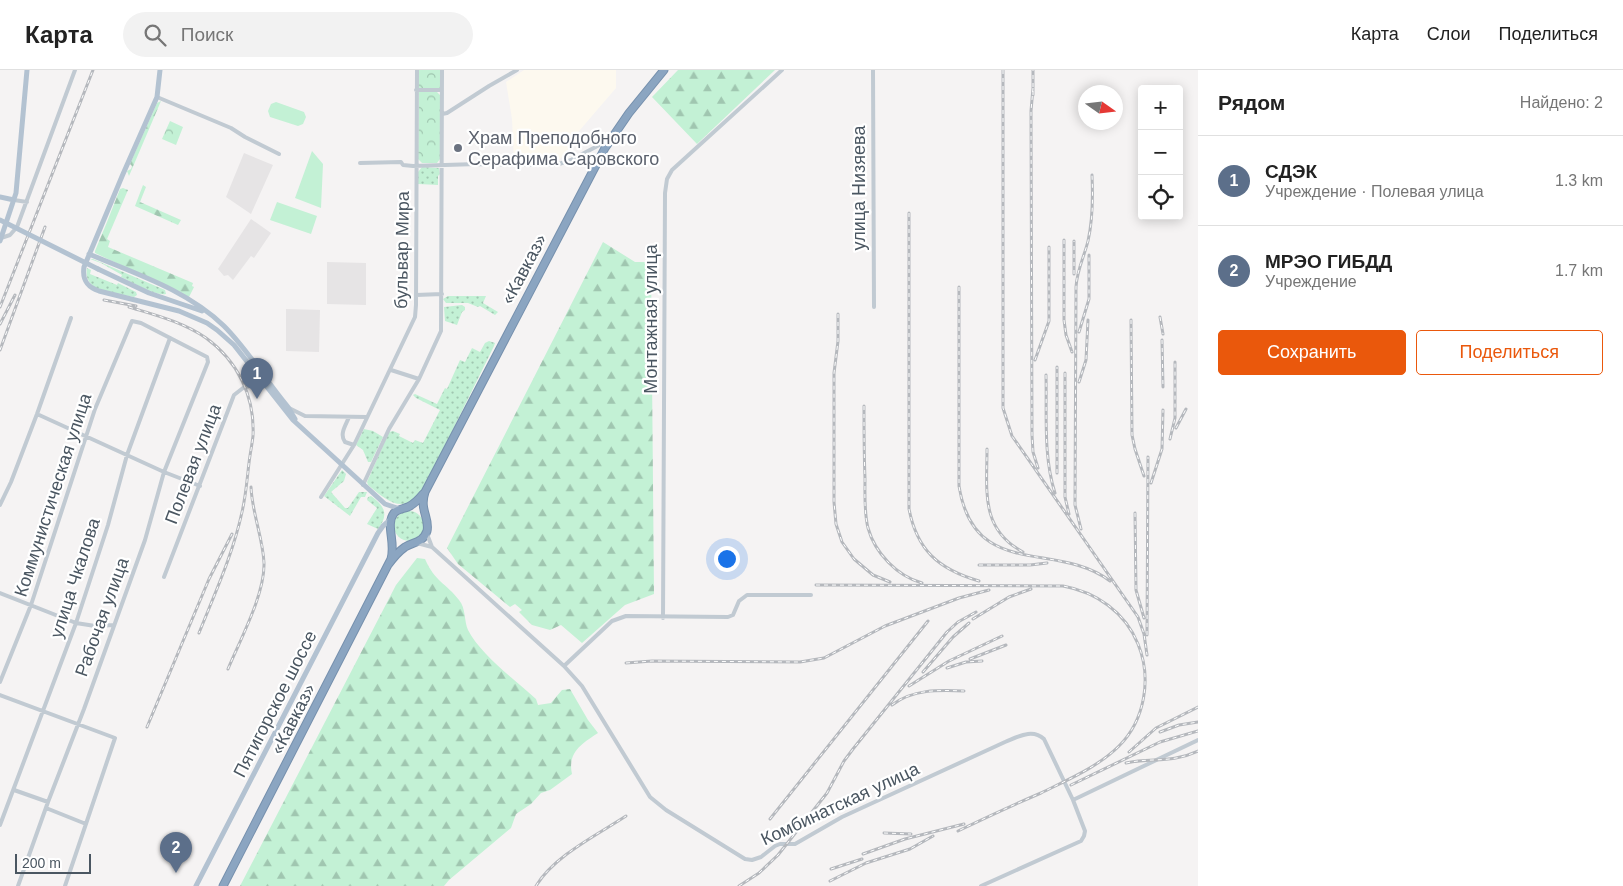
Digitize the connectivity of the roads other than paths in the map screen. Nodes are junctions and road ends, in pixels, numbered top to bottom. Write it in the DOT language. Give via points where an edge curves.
graph roads {
  1 [pos="27,70"];
  2 [pos="75,70"];
  3 [pos="160,70"];
  4 [pos="417,70"];
  5 [pos="442,70"];
  6 [pos="517,70"];
  7 [pos="664,70"];
  8 [pos="782,70"];
  9 [pos="873,70"];
  10 [pos="416,90"];
  11 [pos="442,90"];
  12 [pos="157,97"];
  13 [pos="442,114"];
  14 [pos="610,141"];
  15 [pos="279,154"];
  16 [pos="360,163"];
  17 [pos="442,164"];
  18 [pos="417,166"];
  19 [pos="0,197"];
  20 [pos="14,200"];
  21 [pos="27,202"];
  22 [pos="0,220"];
  23 [pos="0,239"];
  24 [pos="89,254"];
  25 [pos="135,287"];
  26 [pos="166,287"];
  27 [pos="442,294"];
  28 [pos="416,295"];
  29 [pos="130,298"];
  30 [pos="161,298"];
  31 [pos="170,301"];
  32 [pos="874,307"];
  33 [pos="211,315"];
  34 [pos="71,318"];
  35 [pos="207,323"];
  36 [pos="170,338"];
  37 [pos="391,370"];
  38 [pos="419,379"];
  39 [pos="265,381"];
  40 [pos="288,407"];
  41 [pos="37,414"];
  42 [pos="349,417"];
  43 [pos="368,417"];
  44 [pos="298,424"];
  45 [pos="86,436"];
  46 [pos="354,444"];
  47 [pos="127,455"];
  48 [pos="342,466"];
  49 [pos="164,472"];
  50 [pos="363,485"];
  51 [pos="200,486"];
  52 [pos="425,492"];
  53 [pos="321,497"];
  54 [pos="380,500"];
  55 [pos="0,505"];
  56 [pos="408,507"];
  57 [pos="400,509"];
  58 [pos="424,515"];
  59 [pos="391,520"];
  60 [pos="427,530"];
  61 [pos="391,533"];
  62 [pos="378,534"];
  63 [pos="412,544"];
  64 [pos="432,547"];
  65 [pos="388,565"];
  66 [pos="164,577"];
  67 [pos="0,593"];
  68 [pos="811,595"];
  69 [pos="31,605"];
  70 [pos="663,618"];
  71 [pos="76,623"];
  72 [pos="114,625"];
  73 [pos="564,666"];
  74 [pos="0,682"];
  75 [pos="0,695"];
  76 [pos="43,711"];
  77 [pos="78,724"];
  78 [pos="1198,740"];
  79 [pos="14,790"];
  80 [pos="1073,800"];
  81 [pos="48,802"];
  82 [pos="46,808"];
  83 [pos="86,824"];
  84 [pos="0,825"];
  85 [pos="18,886"];
  86 [pos="65,886"];
  87 [pos="196,886"];
  88 [pos="224,886"];
  89 [pos="981,886"];
  1 -- 20 [label="main road"];
  2 -- 21 [label="street"];
  3 -- 12 [label="main road"];
  4 -- 10 [label="street, бульвар Мира"];
  5 -- 11 [label="street"];
  6 -- 13 [label="street"];
  7 -- 14 [label="highway, «Кавказ»"];
  8 -- 70 [label="street, Монтажная улица" via="672,170 667,179"];
  9 -- 32 [label="street, улица Низяева"];
  10 -- 11 [label="street"];
  10 -- 18 [label="street, бульвар Мира"];
  11 -- 13 [label="street"];
  12 -- 15 [label="street" via="231,128"];
  12 -- 24 [label="main road"];
  13 -- 17 [label="street"];
  14 -- 17 [label="street" via="551,165"];
  14 -- 52 [label="highway, «Кавказ»"];
  16 -- 18 [label="street" via="401,162"];
  17 -- 18 [label="street"];
  17 -- 27 [label="street"];
  18 -- 28 [label="street, бульвар Мира"];
  19 -- 20 [label="main road"];
  20 -- 21 [label="street"];
  20 -- 23 [label="main road"];
  21 -- 23 [label="street" via="13,233"];
  22 -- 25 [label="main road, bridge"];
  24 -- 26 [label="main road"];
  24 -- 29 [label="main road" via="84,272 88,286"];
  25 -- 29 [label="main road" via="138,296"];
  25 -- 30 [label="main road"];
  26 -- 30 [label="main road" via="168,295"];
  26 -- 33 [label="main road"];
  27 -- 28 [label="street"];
  27 -- 38 [label="street" via="441,331"];
  28 -- 37 [label="street, бульвар Мира" via="415,317"];
  29 -- 35 [label="main road" via="179,311"];
  30 -- 31 [label="main road"];
  31 -- 33 [label="main road"];
  31 -- 35 [label="main road"];
  33 -- 35 [label="street"];
  33 -- 39 [label="main road" via="233,336"];
  34 -- 41 [label="street"];
  35 -- 39 [label="main road" via="229,340"];
  36 -- 45 [label="street, Коммунистическая улица" via="132,321"];
  36 -- 47 [label="street, улица Чкалова"];
  36 -- 49 [label="street, Рабочая улица" via="207,357 208,362"];
  37 -- 38 [label="street"];
  37 -- 43 [label="street, бульвар Мира"];
  38 -- 50 [label="street" via="389,429"];
  39 -- 40 [label="main road"];
  39 -- 44 [label="main road"];
  39 -- 51 [label="street, Полевая улица" via="243,388 234,395"];
  40 -- 42 [label="street" via="305,416"];
  40 -- 44 [label="main road"];
  41 -- 45 [label="street"];
  41 -- 55 [label="street"];
  42 -- 43 [label="street"];
  42 -- 46 [label="street" via="342,439"];
  43 -- 46 [label="street, бульвар Мира"];
  44 -- 48 [label="main road"];
  45 -- 47 [label="street"];
  45 -- 69 [label="street, Коммунистическая улица"];
  46 -- 48 [label="street, бульвар Мира"];
  47 -- 49 [label="street"];
  47 -- 71 [label="street, улица Чкалова"];
  48 -- 50 [label="main road"];
  48 -- 53 [label="street, бульвар Мира"];
  49 -- 51 [label="street"];
  49 -- 72 [label="street, Рабочая улица" via="145,540"];
  50 -- 54 [label="main road"];
  51 -- 66 [label="street, Полевая улица"];
  52 -- 56 [label="highway, «Кавказ»"];
  52 -- 58 [label="highway, «Кавказ»"];
  54 -- 57 [label="main road"];
  54 -- 59 [label="main road"];
  56 -- 57 [label="highway, «Кавказ»"];
  56 -- 58 [label="highway"];
  57 -- 59 [label="highway"];
  58 -- 60 [label="highway, «Кавказ»"];
  59 -- 61 [label="highway, «Кавказ»"];
  59 -- 62 [label="main road, Пятигорское шоссе"];
  60 -- 63 [label="highway, «Кавказ»" via="423,538"];
  60 -- 64 [label="street"];
  61 -- 62 [label="main road" via="384,529"];
  61 -- 63 [label="highway" via="397,541"];
  61 -- 65 [label="highway, «Кавказ»" via="393,553"];
  62 -- 87 [label="main road, Пятигорское шоссе"];
  63 -- 64 [label="street, Комбинатская улица"];
  63 -- 65 [label="highway, «Кавказ»" via="397,553"];
  64 -- 73 [label="street, Комбинатская улица"];
  65 -- 88 [label="highway, «Кавказ»"];
  67 -- 69 [label="street"];
  68 -- 70 [label="street" via="747,595 728,617"];
  69 -- 71 [label="street"];
  69 -- 74 [label="street, Коммунистическая улица"];
  70 -- 73 [label="street" via="619,617"];
  71 -- 72 [label="street"];
  71 -- 76 [label="street, улица Чкалова"];
  72 -- 77 [label="street, Рабочая улица"];
  73 -- 80 [label="street, Комбинатская улица" via="582,686 650,796 666,810 745,859 761,857 780,844 795,844 842,817 1029,733 1044,739"];
  75 -- 76 [label="street"];
  76 -- 77 [label="street"];
  76 -- 79 [label="street, улица Чкалова"];
  77 -- 81 [label="street, Рабочая улица"];
  77 -- 83 [label="street" via="115,738"];
  78 -- 80 [label="street"];
  79 -- 81 [label="street"];
  79 -- 84 [label="street, улица Чкалова"];
  80 -- 89 [label="street, Комбинатская улица" via="1085,831 1081,841"];
  81 -- 82 [label="street, Рабочая улица"];
  82 -- 83 [label="street"];
  82 -- 85 [label="street, Рабочая улица"];
  83 -- 86 [label="street"];
}
